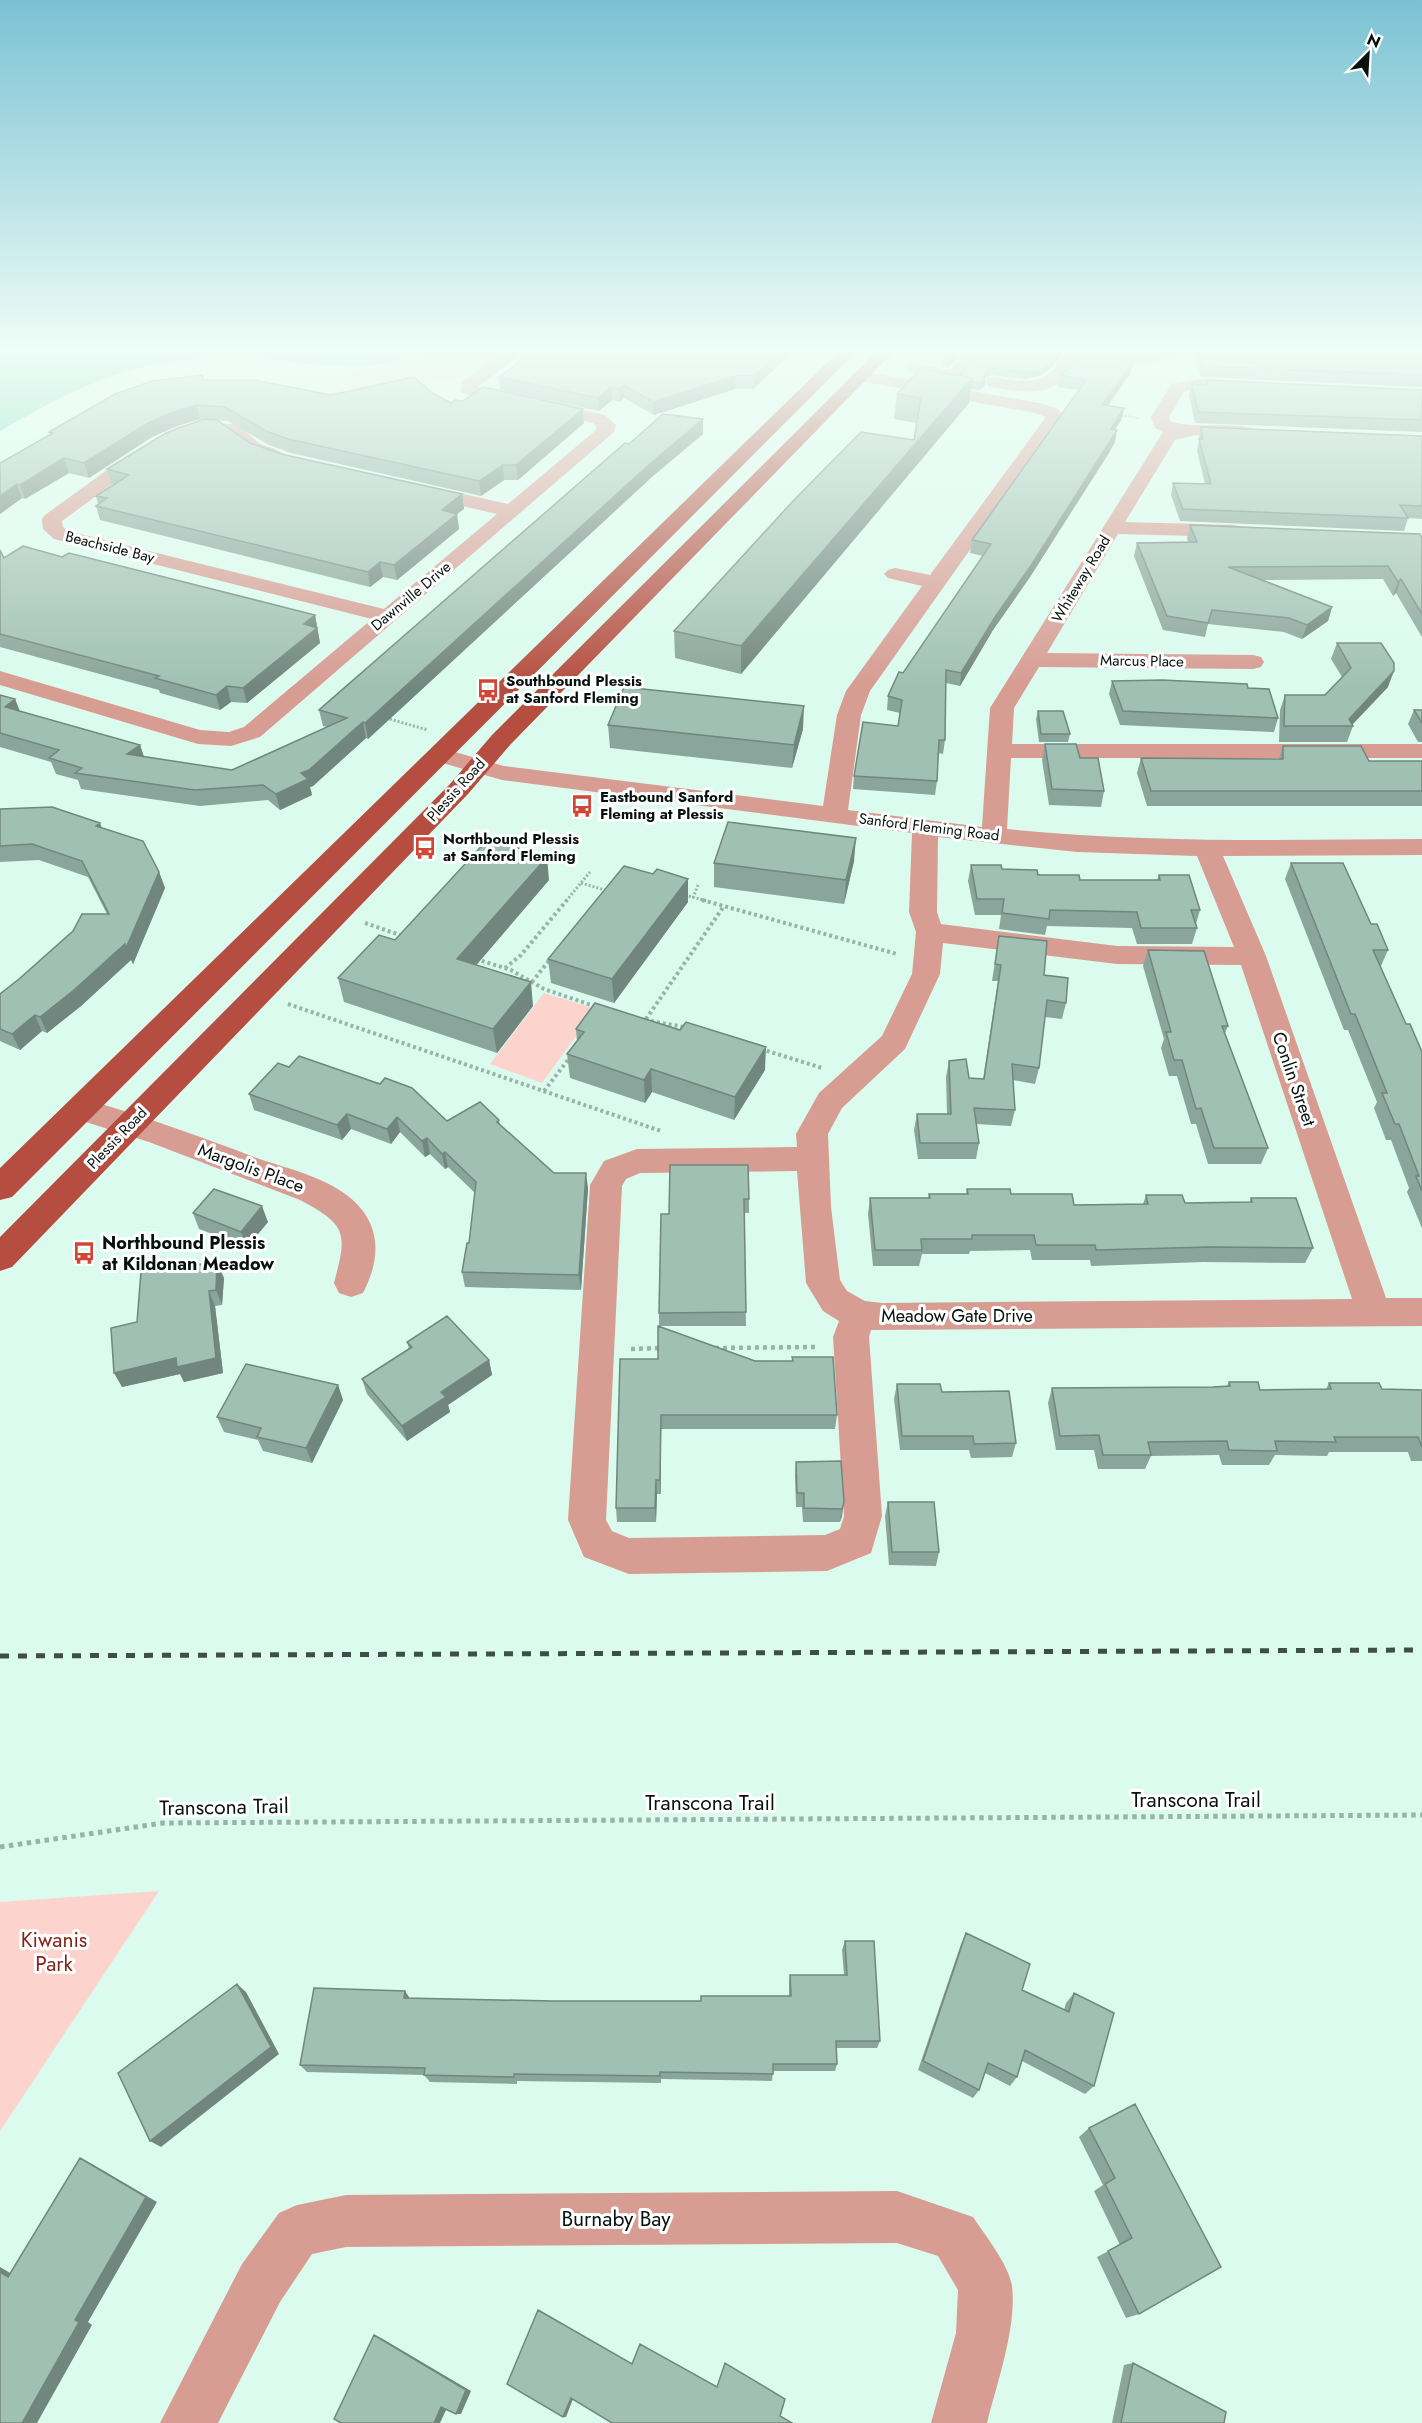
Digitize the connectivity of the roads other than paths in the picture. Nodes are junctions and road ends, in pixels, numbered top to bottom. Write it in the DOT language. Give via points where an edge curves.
graph roads {
  1 [pos="133,462"];
  2 [pos="570,462"];
  3 [pos="733,462"];
  4 [pos="776,462"];
  5 [pos="1023,462"];
  6 [pos="1151,462"];
  7 [pos="396,485"];
  8 [pos="512,511"];
  9 [pos="1111,528"];
  10 [pos="1252,532"];
  11 [pos="895,574"];
  12 [pos="936,583"];
  13 [pos="388,616"];
  14 [pos="1032,660"];
  15 [pos="1252,662"];
  16 [pos="0,678"];
  17 [pos="439,744"];
  18 [pos="999,751"];
  19 [pos="1422,751"];
  20 [pos="477,766"];
  21 [pos="834,815"];
  22 [pos="925,826"];
  23 [pos="994,836"];
  24 [pos="1422,847"];
  25 [pos="1207,848"];
  26 [pos="928,947"];
  27 [pos="1252,956"];
  28 [pos="81,1109"];
  29 [pos="130,1125"];
  30 [pos="813,1159"];
  31 [pos="0,1188"];
  32 [pos="0,1258"];
  33 [pos="351,1283"];
  34 [pos="1422,1312"];
  35 [pos="1374,1313"];
  36 [pos="856,1331"];
  37 [pos="188,2423"];
  38 [pos="959,2423"];
  1 -- 13 [label="street, Beachside Bay" via="65,507 52,519 53,529 61,535"];
  2 -- 8 [label="street, Dawnville Drive"];
  3 -- 17 [label="main road, Plessis Road"];
  4 -- 20 [label="main road, Plessis Road"];
  5 -- 12 [label="street"];
  6 -- 9 [label="street, Whiteway Road"];
  7 -- 8 [label="street"];
  8 -- 13 [label="street, Dawnville Drive"];
  9 -- 10 [label="street"];
  9 -- 14 [label="street, Whiteway Road"];
  11 -- 12 [label="street"];
  12 -- 21 [label="street" via="855,699 849,715"];
  13 -- 16 [label="street, Dawnville Drive" via="258,728 231,739 198,737"];
  14 -- 15 [label="street, Marcus Place"];
  14 -- 18 [label="street, Whiteway Road" via="1002,708"];
  17 -- 20 [label="street, Sanford Fleming Road"];
  17 -- 28 [label="main road, Plessis Road"];
  18 -- 19 [label="street"];
  18 -- 23 [label="street, Whiteway Road"];
  20 -- 21 [label="street, Sanford Fleming Road" via="502,773"];
  20 -- 29 [label="main road, Plessis Road" via="459,789"];
  21 -- 22 [label="street, Sanford Fleming Road"];
  22 -- 23 [label="street, Sanford Fleming Road"];
  22 -- 26 [label="street" via="923,912"];
  23 -- 25 [label="street, Sanford Fleming Road" via="1077,844"];
  24 -- 25 [label="street, Sanford Fleming Road"];
  25 -- 27 [label="street, Conlin Street"];
  26 -- 27 [label="street"];
  26 -- 30 [label="street, Meadow Gate Drive" via="926,974 894,1042 830,1101 812,1134"];
  27 -- 35 [label="street, Conlin Street"];
  28 -- 29 [label="street, Margolis Place"];
  28 -- 31 [label="main road, Plessis Road"];
  29 -- 32 [label="main road, Plessis Road"];
  29 -- 33 [label="street, Margolis Place" via="312,1191 332,1202 353,1221 361,1244"];
  30 -- 36 [label="street, Meadow Gate Drive" via="823,1283"];
  30 -- 36 [label="street" via="637,1161 615,1170 606,1185 586,1520 598,1544 629,1556 827,1553 857,1540 863,1516"];
  34 -- 35 [label="street, Meadow Gate Drive"];
  35 -- 36 [label="street, Meadow Gate Drive" via="882,1317"];
  37 -- 38 [label="street, Burnaby Bay" via="261,2283 297,2231 346,2221 897,2217 955,2235 985,2285 983,2333"];
}
